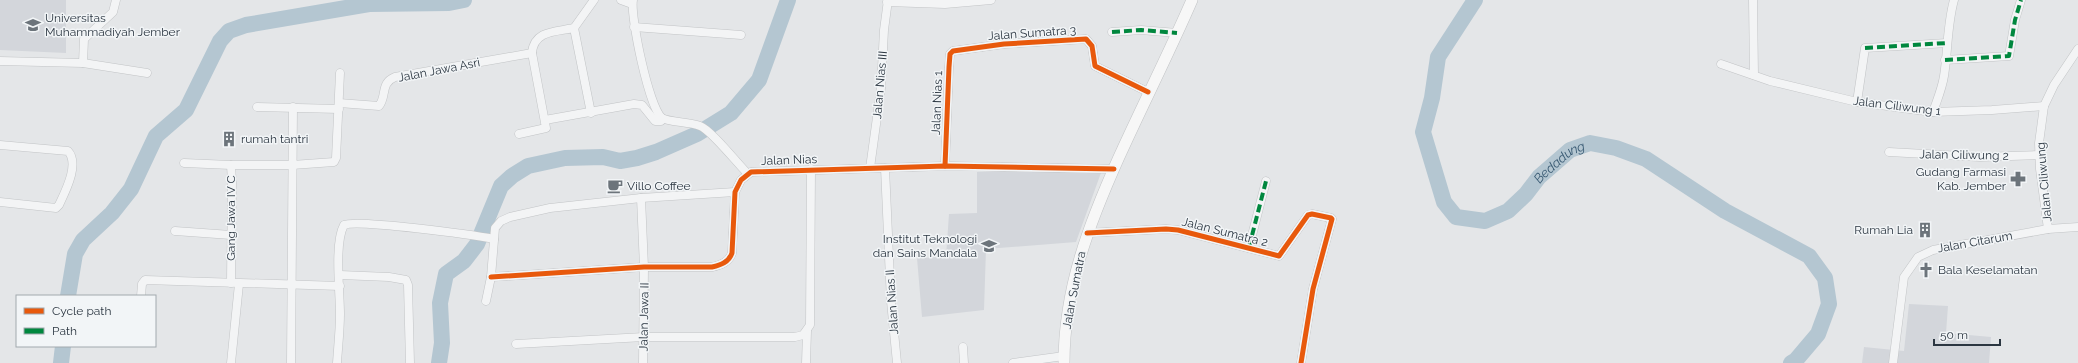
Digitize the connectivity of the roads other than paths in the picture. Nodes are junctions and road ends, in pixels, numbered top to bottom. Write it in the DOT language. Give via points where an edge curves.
graph roads {
  1 [pos="116,0"];
  2 [pos="594,0"];
  3 [pos="621,0"];
  4 [pos="991,0"];
  5 [pos="1192,0"];
  6 [pos="1753,0"];
  7 [pos="1954,0"];
  8 [pos="2021,0"];
  9 [pos="887,1"];
  10 [pos="633,2"];
  11 [pos="634,27"];
  12 [pos="574,28"];
  13 [pos="1112,32"];
  14 [pos="1178,33"];
  15 [pos="741,35"];
  16 [pos="1947,43"];
  17 [pos="961,49"];
  18 [pos="2078,49"];
  19 [pos="532,53"];
  20 [pos="1945,60"];
  21 [pos="0,61"];
  22 [pos="83,63"];
  23 [pos="1721,64"];
  24 [pos="148,73"];
  25 [pos="340,73"];
  26 [pos="1754,75"];
  27 [pos="1148,92"];
  28 [pos="1857,102"];
  29 [pos="339,106"];
  30 [pos="2044,106"];
  31 [pos="257,107"];
  32 [pos="293,107"];
  33 [pos="1933,112"];
  34 [pos="590,113"];
  35 [pos="663,119"];
  36 [pos="545,120"];
  37 [pos="519,134"];
  38 [pos="0,145"];
  39 [pos="1889,152"];
  40 [pos="2040,155"];
  41 [pos="184,163"];
  42 [pos="231,165"];
  43 [pos="292,165"];
  44 [pos="945,166"];
  45 [pos="870,168"];
  46 [pos="885,168"];
  47 [pos="811,169"];
  48 [pos="1114,169"];
  49 [pos="748,174"];
  50 [pos="1266,181"];
  51 [pos="736,192"];
  52 [pos="641,198"];
  53 [pos="0,202"];
  54 [pos="2078,227"];
  55 [pos="2048,229"];
  56 [pos="175,231"];
  57 [pos="1087,233"];
  58 [pos="231,235"];
  59 [pos="490,238"];
  60 [pos="1249,247"];
  61 [pos="644,267"];
  62 [pos="340,275"];
  63 [pos="491,277"];
  64 [pos="235,283"];
  65 [pos="292,285"];
  66 [pos="340,286"];
  67 [pos="141,295"];
  68 [pos="486,301"];
  69 [pos="807,331"];
  70 [pos="644,337"];
  71 [pos="516,344"];
  72 [pos="963,347"];
  73 [pos="1064,360"];
  74 [pos="231,363"];
  75 [pos="292,363"];
  76 [pos="337,363"];
  77 [pos="410,363"];
  78 [pos="643,363"];
  79 [pos="806,363"];
  80 [pos="897,363"];
  81 [pos="964,363"];
  82 [pos="1013,363"];
  83 [pos="1301,363"];
  84 [pos="1894,363"];
  1 -- 22 [label="street" via="113,12 84,39"];
  2 -- 12 [label="street"];
  3 -- 10 [label="street"];
  4 -- 9 [label="street" via="945,4"];
  5 -- 14 [label="main road, Jalan Sumatra"];
  6 -- 26 [label="street"];
  7 -- 16 [label="street"];
  8 -- 20 [label="street" via="2009,56"];
  9 -- 45 [label="street, Jalan Nias III" via="881,88"];
  10 -- 11 [label="street"];
  11 -- 15 [label="street"];
  11 -- 35 [label="street" via="651,98"];
  12 -- 19 [label="street" via="540,35 535,40"];
  12 -- 34 [label="street"];
  13 -- 14 [label="street" via="1141,30"];
  14 -- 27 [label="main road, Jalan Sumatra"];
  16 -- 20 [label="street"];
  16 -- 28 [label="street" via="1865,48"];
  17 -- 27 [label="street, Jalan Sumatra 3" via="1086,39 1092,46 1095,66"];
  17 -- 44 [label="street, Jalan Nias 1" via="953,51 950,57"];
  18 -- 30 [label="street, Jalan Ciliwung" via="2054,85"];
  19 -- 29 [label="street, Jalan Jawa Asri" via="391,79 384,87 379,106"];
  19 -- 36 [label="street"];
  20 -- 33 [label="street" via="1941,90"];
  21 -- 22 [label="street"];
  22 -- 24 [label="street"];
  23 -- 26 [label="street, Jalan Ciliwung 1"];
  25 -- 29 [label="street"];
  26 -- 28 [label="street, Jalan Ciliwung 1"];
  27 -- 48 [label="main road, Jalan Sumatra"];
  28 -- 33 [label="street, Jalan Ciliwung 1"];
  29 -- 32 [label="street"];
  29 -- 43 [label="street, Gang Jawa IV C" via="336,160 329,163"];
  30 -- 33 [label="street, Jalan Ciliwung 1"];
  30 -- 40 [label="street, Jalan Ciliwung"];
  31 -- 32 [label="street"];
  32 -- 43 [label="street"];
  34 -- 35 [label="street" via="639,104 646,108 656,121"];
  34 -- 36 [label="street"];
  35 -- 49 [label="street" via="702,127"];
  36 -- 37 [label="street" via="545,130"];
  38 -- 53 [label="street" via="68,151 72,168 71,178 56,208"];
  39 -- 40 [label="street, Jalan Ciliwung 2" via="1980,158"];
  40 -- 55 [label="street, Jalan Ciliwung"];
  41 -- 42 [label="street"];
  42 -- 43 [label="street, Gang Jawa IV C"];
  42 -- 58 [label="street, Gang Jawa IV C"];
  43 -- 65 [label="street"];
  44 -- 46 [label="street, Jalan Nias"];
  44 -- 48 [label="street, Jalan Nias"];
  45 -- 46 [label="street, Jalan Nias"];
  45 -- 47 [label="street, Jalan Nias"];
  46 -- 80 [label="street, Jalan Nias II" via="890,301"];
  47 -- 49 [label="street, Jalan Nias" via="773,170"];
  47 -- 69 [label="street" via="810,325"];
  48 -- 57 [label="main road, Jalan Sumatra"];
  49 -- 51 [label="street, Jalan Nias" via="740,180"];
  50 -- 60 [label="street"];
  51 -- 52 [label="street"];
  51 -- 61 [label="street, Jalan Nias" via="732,253 728,260 712,267"];
  52 -- 59 [label="street" via="518,214 498,224"];
  52 -- 61 [label="street, Jalan Jawa II"];
  54 -- 55 [label="street, Jalan Citarum"];
  55 -- 84 [label="street, Jalan Citarum" via="1933,250 1918,257 1904,276"];
  56 -- 58 [label="street"];
  57 -- 60 [label="street, Jalan Sumatra 2" via="1178,230"];
  57 -- 73 [label="main road, Jalan Sumatra" via="1074,276"];
  58 -- 64 [label="street, Gang Jawa IV C"];
  59 -- 62 [label="street" via="374,224 346,224 339,247"];
  59 -- 63 [label="street"];
  60 -- 83 [label="street, Jalan Sumatra 2" via="1279,256 1308,215 1332,218 1313,289"];
  61 -- 63 [label="street, Jalan Nias"];
  61 -- 70 [label="street, Jalan Jawa II"];
  62 -- 66 [label="street"];
  62 -- 77 [label="street" via="406,280"];
  63 -- 68 [label="street"];
  64 -- 65 [label="street"];
  64 -- 67 [label="street" via="145,280"];
  64 -- 74 [label="street, Gang Jawa IV C"];
  65 -- 66 [label="street"];
  65 -- 75 [label="street"];
  66 -- 76 [label="street"];
  69 -- 70 [label="street" via="795,337"];
  69 -- 79 [label="street"];
  70 -- 71 [label="street"];
  70 -- 78 [label="street, Jalan Jawa II"];
  72 -- 81 [label="street"];
  73 -- 82 [label="street"];
}
